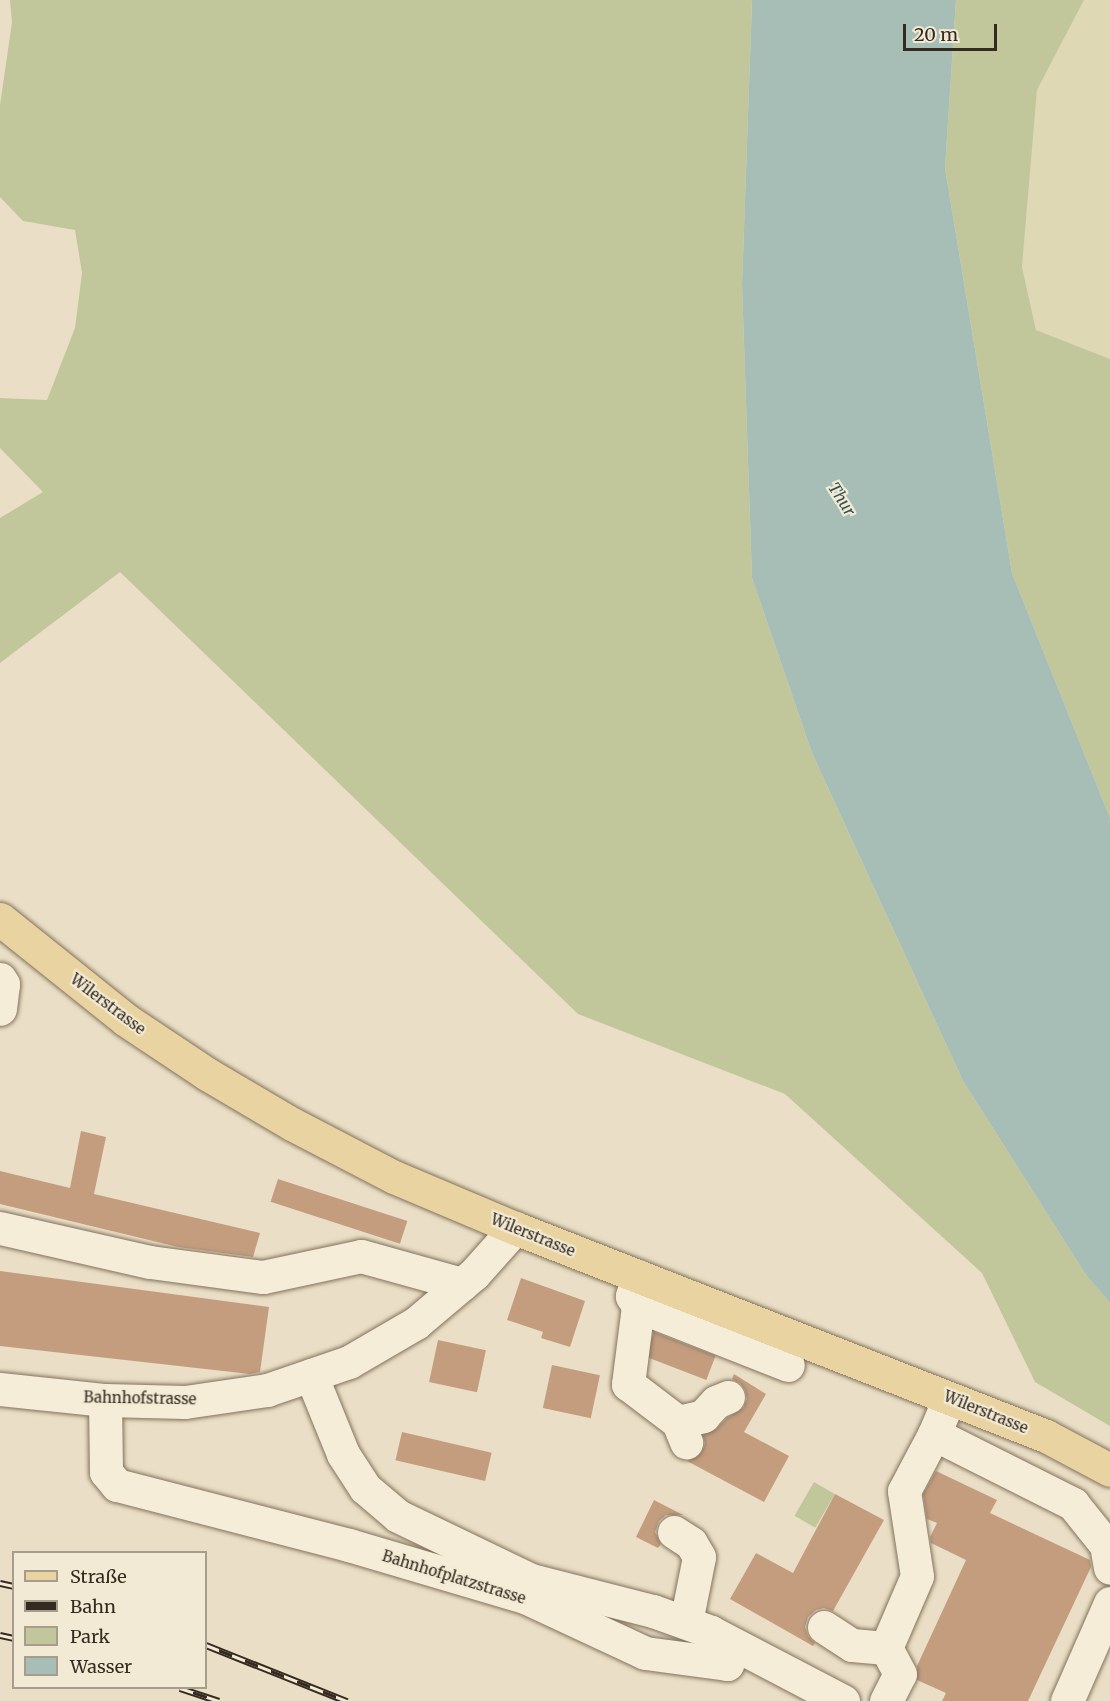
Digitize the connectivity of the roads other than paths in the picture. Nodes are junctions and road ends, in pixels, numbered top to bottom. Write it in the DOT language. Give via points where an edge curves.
graph roads {
  1 [pos="0,919"];
  2 [pos="0,979"];
  3 [pos="0,1009"];
  4 [pos="0,1228"];
  5 [pos="515,1228"];
  6 [pos="462,1284"];
  7 [pos="638,1291"];
  8 [pos="788,1365"];
  9 [pos="311,1375"];
  10 [pos="0,1389"];
  11 [pos="728,1397"];
  12 [pos="950,1398"];
  13 [pos="105,1400"];
  14 [pos="934,1434"];
  15 [pos="1110,1470"];
  16 [pos="674,1532"];
  17 [pos="1110,1568"];
  18 [pos="528,1589"];
  19 [pos="1110,1603"];
  20 [pos="698,1627"];
  21 [pos="824,1627"];
  22 [pos="886,1648"];
  23 [pos="728,1664"];
  24 [pos="796,1701"];
  25 [pos="843,1701"];
  26 [pos="886,1701"];
  27 [pos="1067,1701"];
  1 -- 5 [label="main road, Wilerstrasse" via="126,1020 207,1074 394,1177"];
  2 -- 3 [label="street"];
  4 -- 6 [label="street" via="150,1262 263,1277 361,1256"];
  5 -- 6 [label="street, Bahnhofstrasse"];
  5 -- 7 [label="main road, Wilerstrasse"];
  6 -- 9 [label="street, Bahnhofstrasse" via="416,1323 349,1362"];
  7 -- 8 [label="street"];
  7 -- 11 [label="street" via="628,1384 682,1432 716,1402"];
  7 -- 12 [label="main road, Wilerstrasse"];
  9 -- 13 [label="street, Bahnhofstrasse" via="267,1390 185,1402"];
  9 -- 18 [label="street" via="343,1454 365,1488 398,1516"];
  10 -- 13 [label="street, Bahnhofstrasse"];
  12 -- 14 [label="street"];
  12 -- 15 [label="main road, Wilerstrasse" via="1046,1436"];
  13 -- 18 [label="street, Bahnhofplatzstrasse" via="106,1472 117,1485"];
  14 -- 17 [label="street" via="1073,1504 1106,1545"];
  14 -- 22 [label="street" via="904,1491 918,1576"];
  16 -- 20 [label="street" via="691,1543 699,1557"];
  18 -- 20 [label="street" via="653,1611"];
  18 -- 23 [label="street, Bahnhofplatzstrasse" via="645,1653"];
  19 -- 27 [label="street"];
  20 -- 23 [label="street"];
  20 -- 25 [label="street"];
  21 -- 22 [label="street" via="852,1645"];
  22 -- 26 [label="street" via="900,1674"];
  23 -- 24 [label="street"];
}
